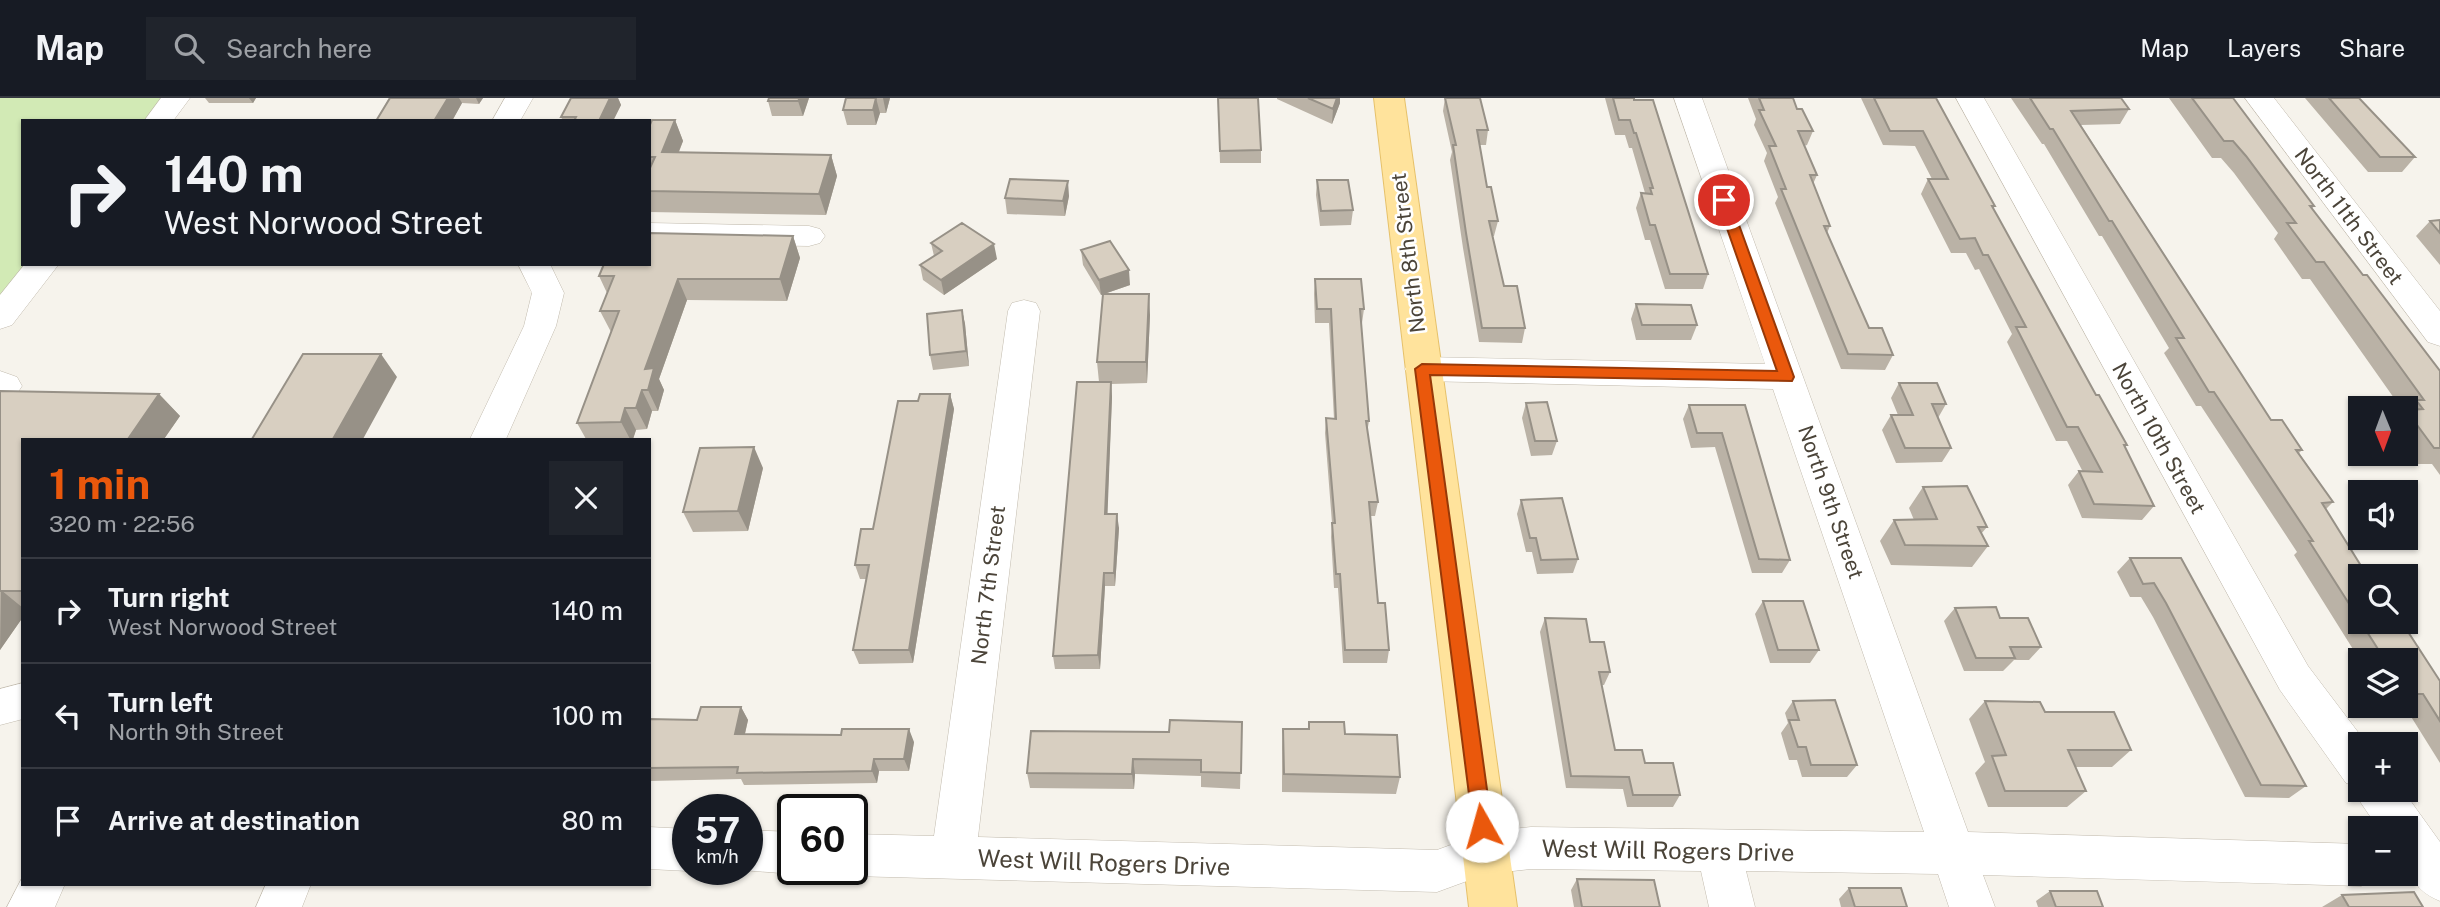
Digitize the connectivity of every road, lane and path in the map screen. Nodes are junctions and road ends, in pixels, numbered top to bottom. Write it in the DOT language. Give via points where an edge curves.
graph roads {
  1 [pos="176,98"];
  2 [pos="519,98"];
  3 [pos="1389,98"];
  4 [pos="1688,98"];
  5 [pos="1970,98"];
  6 [pos="2259,98"];
  7 [pos="160,119"];
  8 [pos="507,119"];
  9 [pos="651,233"];
  10 [pos="809,236"];
  11 [pos="41,266"];
  12 [pos="535,266"];
  13 [pos="1024,311"];
  14 [pos="0,317"];
  15 [pos="2440,334"];
  16 [pos="1422,369"];
  17 [pos="1787,377"];
  18 [pos="0,384"];
  19 [pos="0,392"];
  20 [pos="488,438"];
  21 [pos="21,702"];
  22 [pos="0,707"];
  23 [pos="2348,751"];
  24 [pos="651,848"];
  25 [pos="672,849"];
  26 [pos="1718,850"];
  27 [pos="2418,850"];
  28 [pos="1486,853"];
  29 [pos="1953,853"];
  30 [pos="868,855"];
  31 [pos="953,858"];
  32 [pos="2348,865"];
  33 [pos="2430,870"];
  34 [pos="42,886"];
  35 [pos="288,886"];
  36 [pos="30,907"];
  37 [pos="279,907"];
  38 [pos="1493,907"];
  39 [pos="1732,907"];
  40 [pos="1972,907"];
  1 -- 7 [label="street"];
  2 -- 8 [label="street"];
  3 -- 16 [label="main road, North 8th Street"];
  4 -- 17 [label="street, North 9th Street"];
  5 -- 23 [label="street, North 10th Street" via="2294,678"];
  6 -- 15 [label="street, North 11th Street"];
  9 -- 10 [label="street"];
  11 -- 14 [label="street"];
  12 -- 20 [label="street" via="548,293 540,326"];
  13 -- 31 [label="street, North 7th Street"];
  16 -- 17 [label="street"];
  16 -- 28 [label="main road, North 8th Street"];
  17 -- 29 [label="street, North 9th Street"];
  18 -- 19 [label="street" via="5,386"];
  21 -- 22 [label="street"];
  24 -- 25 [label="street"];
  26 -- 28 [label="street, West Will Rogers Drive" via="1531,848"];
  26 -- 29 [label="street, West Will Rogers Drive"];
  26 -- 39 [label="street"];
  27 -- 33 [label="street"];
  28 -- 31 [label="street, West Will Rogers Drive" via="1437,871"];
  28 -- 38 [label="main road, North 8th Street"];
  29 -- 32 [label="street, West Will Rogers Drive"];
  29 -- 40 [label="street, North 9th Street"];
  30 -- 31 [label="street, West Will Rogers Drive"];
  34 -- 36 [label="street"];
  35 -- 37 [label="street"];
}
